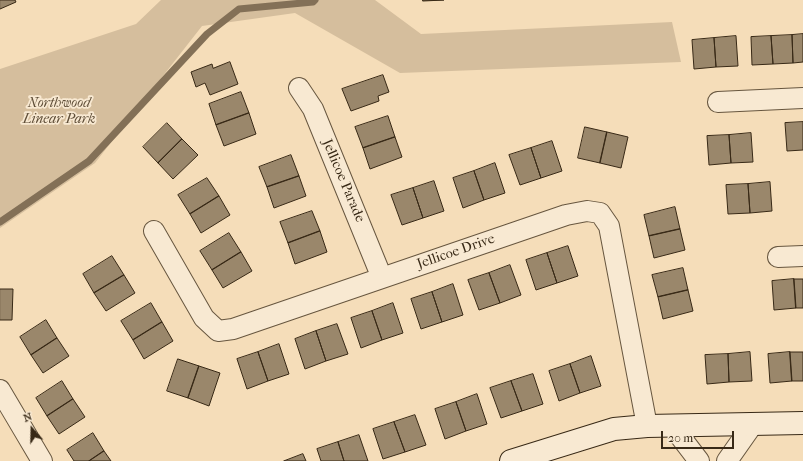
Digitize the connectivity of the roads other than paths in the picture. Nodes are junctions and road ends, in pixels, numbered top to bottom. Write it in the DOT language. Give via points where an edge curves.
graph roads {
  1 [pos="299,88"];
  2 [pos="803,98"];
  3 [pos="718,102"];
  4 [pos="154,231"];
  5 [pos="803,256"];
  6 [pos="778,257"];
  7 [pos="382,278"];
  8 [pos="0,390"];
  9 [pos="803,423"];
  10 [pos="753,424"];
  11 [pos="647,426"];
  12 [pos="674,427"];
  13 [pos="42,461"];
  14 [pos="511,461"];
  15 [pos="699,461"];
  16 [pos="727,461"];
  1 -- 7 [label="street, Jellicoe Parade" via="313,109"];
  2 -- 3 [label="street"];
  4 -- 7 [label="street, Jellicoe Drive" via="204,318 218,331 233,329"];
  5 -- 6 [label="street"];
  7 -- 11 [label="street, Jellicoe Drive" via="566,215 587,211 600,213 609,226"];
  8 -- 13 [label="street"];
  9 -- 10 [label="street"];
  10 -- 12 [label="street"];
  10 -- 16 [label="street"];
  11 -- 12 [label="street"];
  11 -- 14 [label="street" via="614,429"];
  12 -- 15 [label="street"];
}
